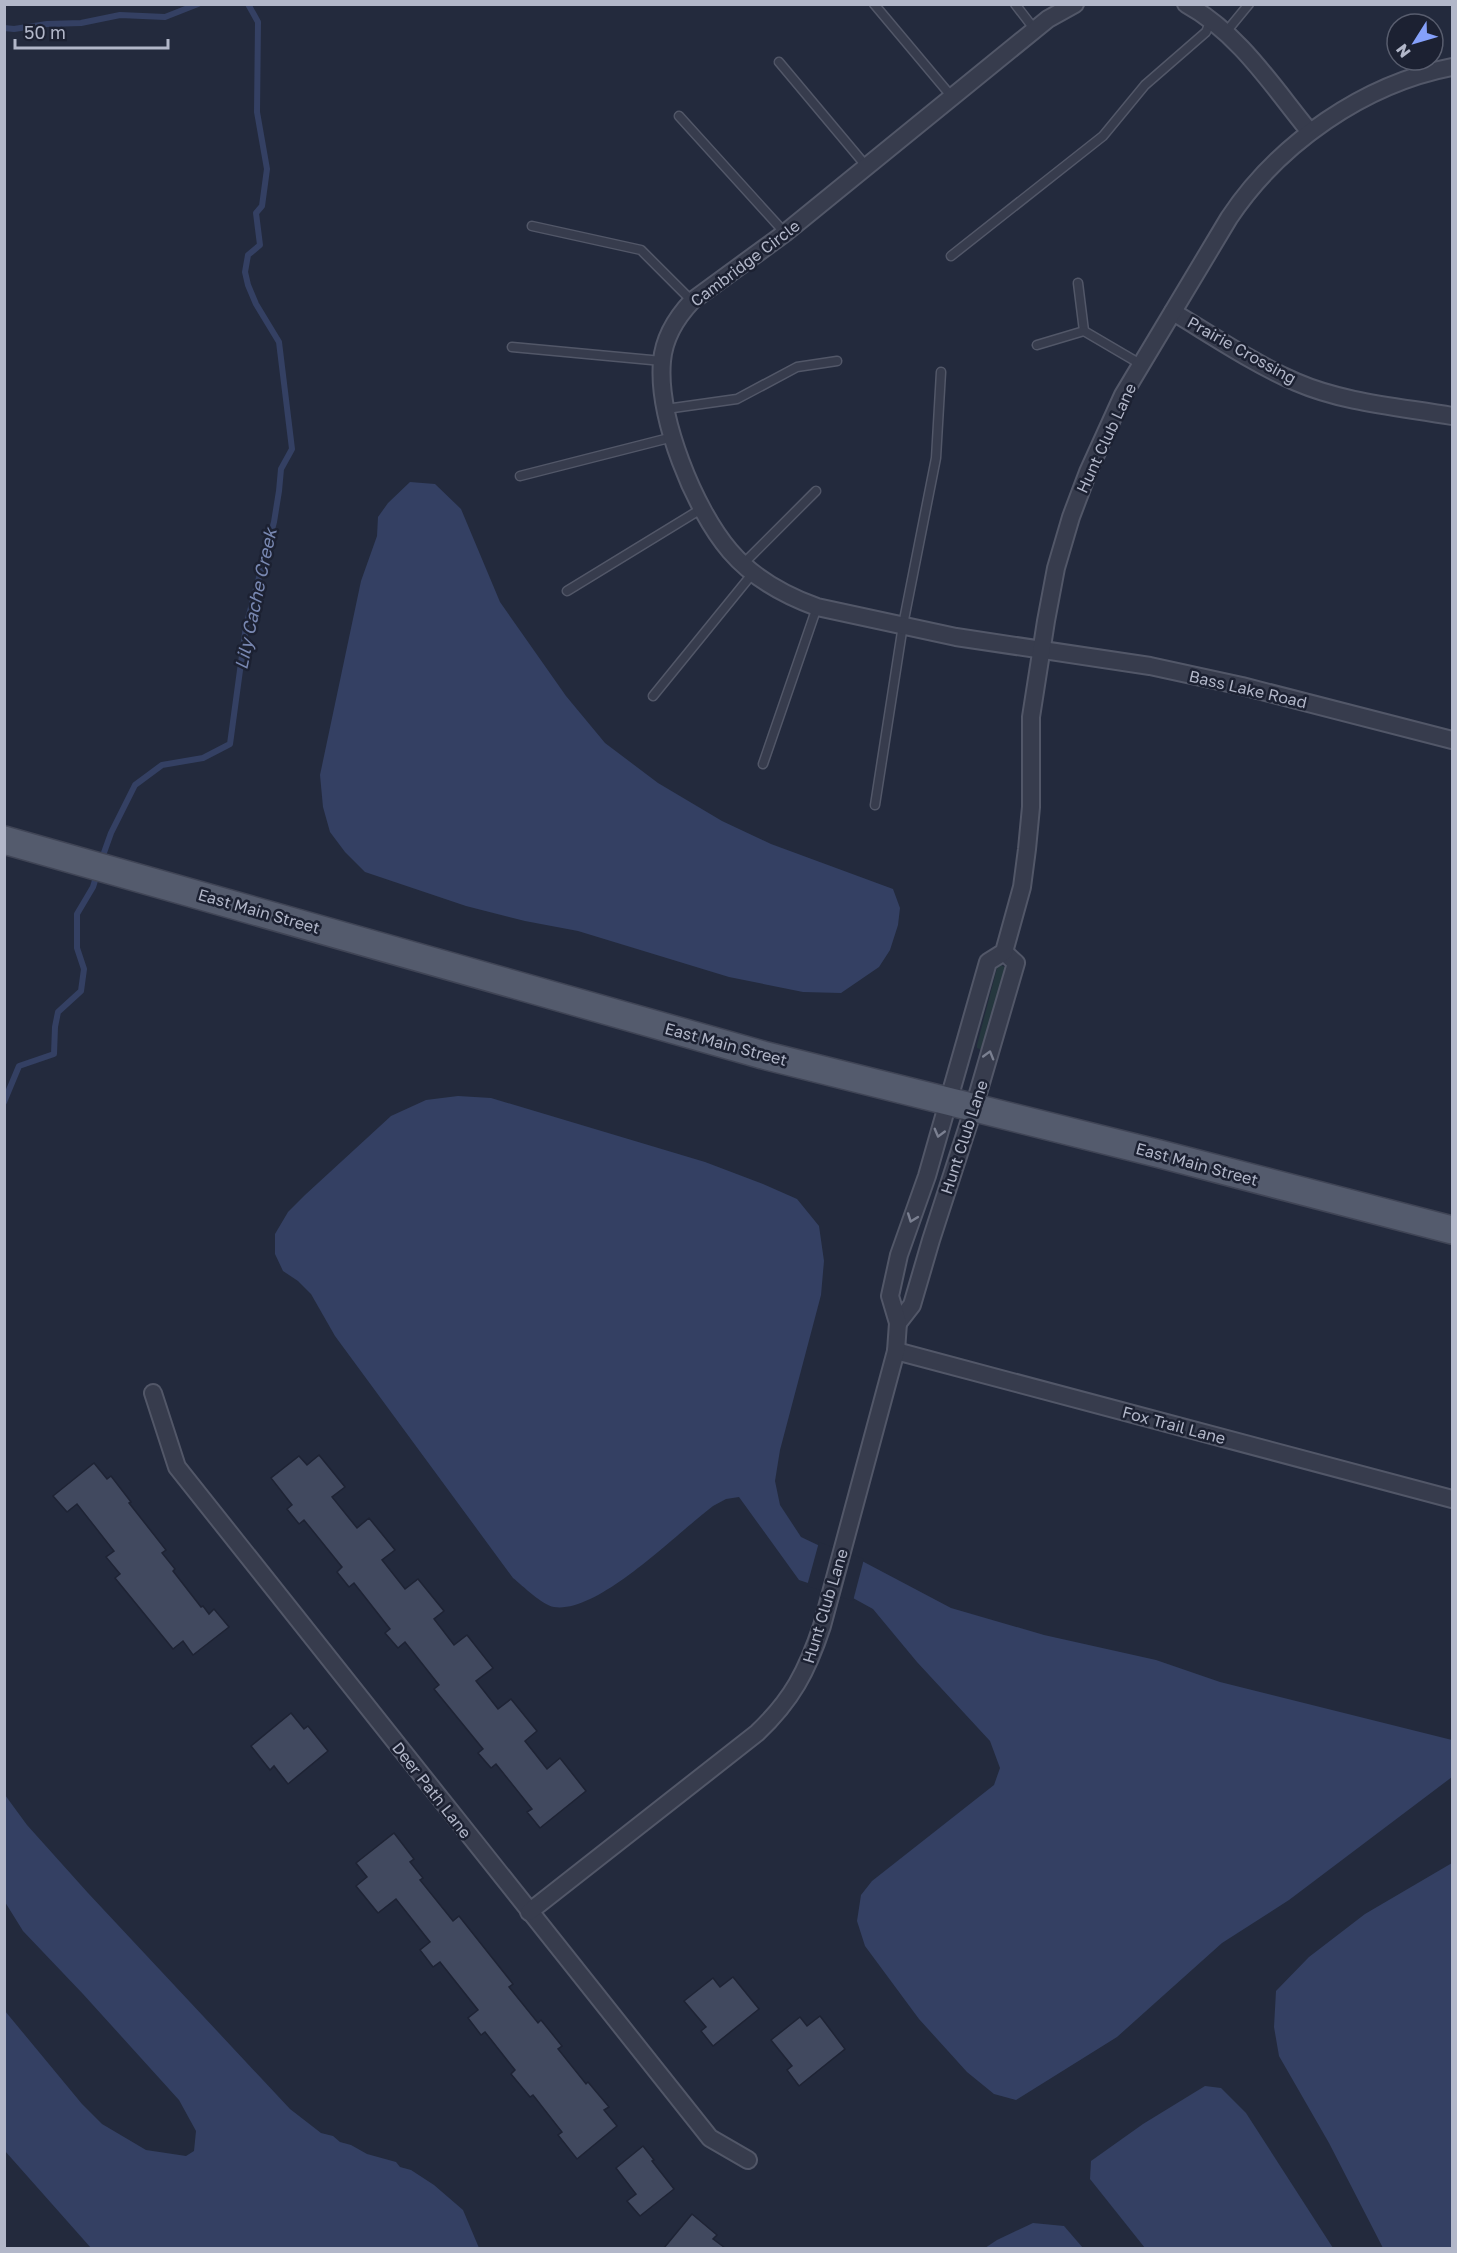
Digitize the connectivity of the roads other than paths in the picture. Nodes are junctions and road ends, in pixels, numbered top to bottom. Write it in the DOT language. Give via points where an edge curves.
graph roads {
  1 [pos="874,4"];
  2 [pos="1015,4"];
  3 [pos="1075,4"];
  4 [pos="1186,4"];
  5 [pos="1249,4"];
  6 [pos="1211,19"];
  7 [pos="1035,30"];
  8 [pos="1226,32"];
  9 [pos="779,62"];
  10 [pos="1452,67"];
  11 [pos="952,97"];
  12 [pos="679,116"];
  13 [pos="1310,132"];
  14 [pos="867,167"];
  15 [pos="532,226"];
  16 [pos="785,233"];
  17 [pos="951,256"];
  18 [pos="1078,283"];
  19 [pos="692,302"];
  20 [pos="1173,312"];
  21 [pos="1084,331"];
  22 [pos="1037,345"];
  23 [pos="512,347"];
  24 [pos="837,361"];
  25 [pos="662,362"];
  26 [pos="1143,365"];
  27 [pos="941,372"];
  28 [pos="666,410"];
  29 [pos="1452,416"];
  30 [pos="673,438"];
  31 [pos="520,476"];
  32 [pos="816,491"];
  33 [pos="701,509"];
  34 [pos="748,568"];
  35 [pos="567,591"];
  36 [pos="817,607"];
  37 [pos="903,625"];
  38 [pos="1041,650"];
  39 [pos="653,696"];
  40 [pos="1452,740"];
  41 [pos="763,764"];
  42 [pos="875,805"];
  43 [pos="4,840"];
  44 [pos="1004,952"];
  45 [pos="947,1100"];
  46 [pos="974,1107"];
  47 [pos="1452,1230"];
  48 [pos="898,1323"];
  49 [pos="896,1351"];
  50 [pos="153,1393"];
  51 [pos="1452,1499"];
  52 [pos="529,1912"];
  53 [pos="748,2160"];
  1 -- 11 [label="lane"];
  2 -- 7 [label="lane"];
  3 -- 7 [label="street, Cambridge Circle"];
  4 -- 6 [label="street"];
  5 -- 8 [label="lane"];
  6 -- 8 [label="street"];
  6 -- 17 [label="lane" via="1206,32 1145,85 1103,136"];
  7 -- 11 [label="street, Cambridge Circle"];
  8 -- 13 [label="street"];
  9 -- 14 [label="lane"];
  10 -- 13 [label="street, Hunt Club Lane" via="1364,99"];
  11 -- 14 [label="street, Cambridge Circle"];
  12 -- 16 [label="lane"];
  13 -- 20 [label="street, Hunt Club Lane" via="1239,203"];
  14 -- 16 [label="street, Cambridge Circle"];
  15 -- 19 [label="lane" via="641,250"];
  16 -- 19 [label="street, Cambridge Circle"];
  18 -- 21 [label="lane"];
  19 -- 25 [label="street, Cambridge Circle" via="673,326"];
  20 -- 26 [label="street, Hunt Club Lane"];
  20 -- 29 [label="street, Prairie Crossing" via="1298,383"];
  21 -- 22 [label="lane"];
  21 -- 26 [label="lane"];
  23 -- 25 [label="lane"];
  24 -- 28 [label="lane" via="797,367 737,399"];
  25 -- 28 [label="street, Cambridge Circle"];
  26 -- 38 [label="street, Hunt Club Lane" via="1105,433 1071,517 1056,568"];
  27 -- 37 [label="lane" via="936,458"];
  28 -- 30 [label="street, Cambridge Circle"];
  30 -- 31 [label="lane"];
  30 -- 33 [label="street, Cambridge Circle"];
  32 -- 34 [label="lane"];
  33 -- 34 [label="street, Cambridge Circle" via="730,551"];
  33 -- 35 [label="lane"];
  34 -- 36 [label="street, Cambridge Circle" via="796,599"];
  34 -- 39 [label="lane"];
  36 -- 37 [label="street, Cambridge Circle"];
  36 -- 41 [label="lane"];
  37 -- 38 [label="street, Cambridge Circle"];
  37 -- 42 [label="lane"];
  38 -- 40 [label="street, Bass Lake Road" via="1219,681"];
  38 -- 44 [label="street, Hunt Club Lane" via="1031,717 1027,849 1022,887"];
  43 -- 45 [label="main road, East Main Street" via="710,1040"];
  44 -- 45 [label="street, Hunt Club Lane" via="988,962"];
  46 -- 44 [label="street, Hunt Club Lane, one-way" via="1016,963"];
  45 -- 46 [label="main road, East Main Street"];
  45 -- 48 [label="street, Hunt Club Lane, one-way" via="927,1176 899,1255 890,1296"];
  46 -- 47 [label="main road, East Main Street"];
  46 -- 48 [label="street, Hunt Club Lane" via="912,1305"];
  48 -- 49 [label="street, Hunt Club Lane"];
  49 -- 51 [label="street, Fox Trail Lane"];
  49 -- 52 [label="street, Hunt Club Lane" via="825,1614 805,1674 789,1700 773,1718"];
  50 -- 52 [label="street, Deer Path Lane" via="177,1467"];
  52 -- 53 [label="street, Deer Path Lane" via="710,2138"];
}
